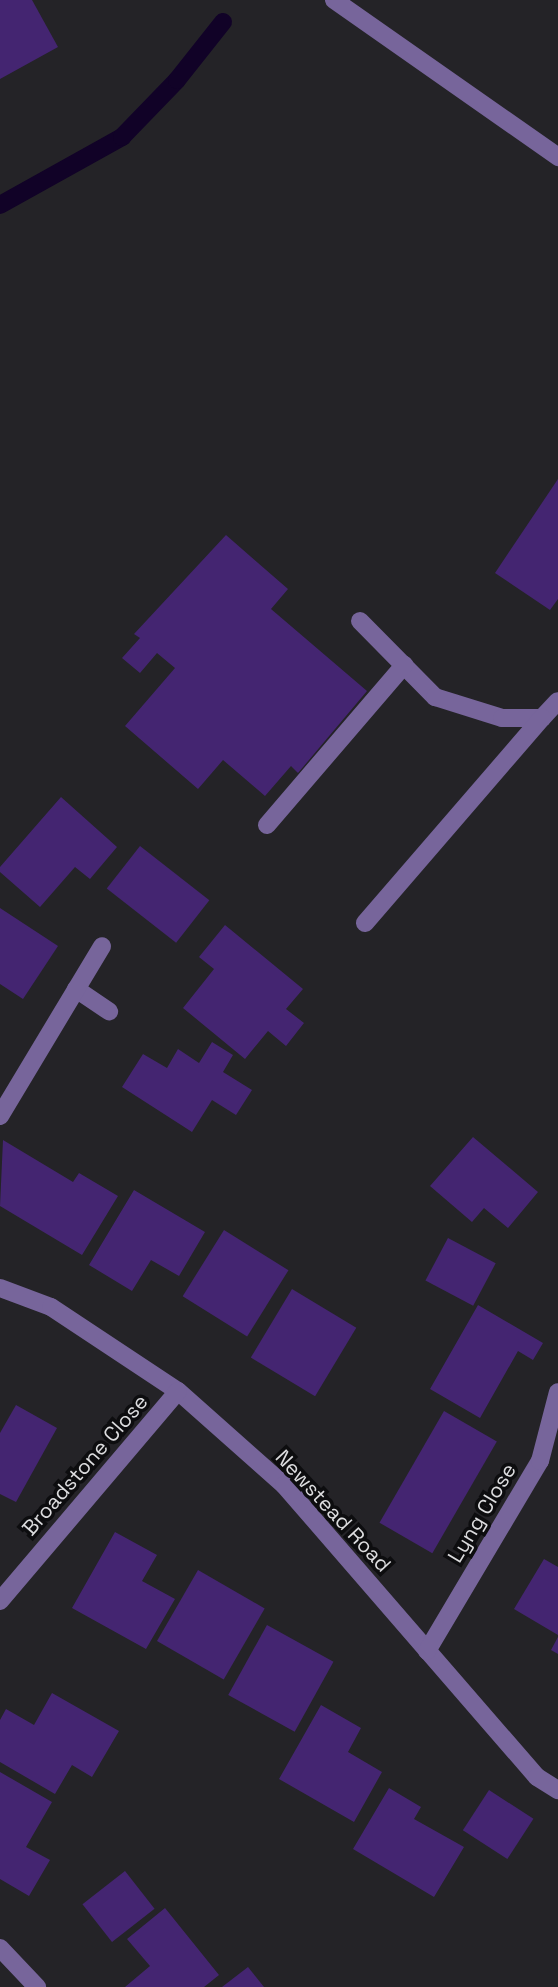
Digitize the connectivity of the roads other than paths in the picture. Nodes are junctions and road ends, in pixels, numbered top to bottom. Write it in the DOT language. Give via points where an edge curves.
graph roads {
  1 [pos="334,0"];
  2 [pos="558,157"];
  3 [pos="360,621"];
  4 [pos="404,665"];
  5 [pos="558,701"];
  6 [pos="542,718"];
  7 [pos="267,825"];
  8 [pos="365,923"];
  9 [pos="102,946"];
  10 [pos="76,989"];
  11 [pos="109,1011"];
  12 [pos="0,1116"];
  13 [pos="0,1288"];
  14 [pos="178,1391"];
  15 [pos="558,1392"];
  16 [pos="0,1601"];
  17 [pos="428,1650"];
  18 [pos="558,1790"];
  19 [pos="0,1948"];
  20 [pos="37,1987"];
  1 -- 2 [label="street"];
  3 -- 4 [label="street"];
  4 -- 6 [label="street" via="435,697 502,718"];
  4 -- 7 [label="street"];
  5 -- 6 [label="street"];
  6 -- 8 [label="street"];
  9 -- 10 [label="street"];
  10 -- 11 [label="street"];
  10 -- 12 [label="street"];
  13 -- 14 [label="street, Newstead Road" via="51,1307"];
  14 -- 16 [label="street, Broadstone Close"];
  14 -- 17 [label="street, Newstead Road" via="284,1485"];
  15 -- 17 [label="street, Lyng Close" via="540,1461"];
  17 -- 18 [label="street, Newstead Road" via="537,1777"];
  19 -- 20 [label="street"];
}
